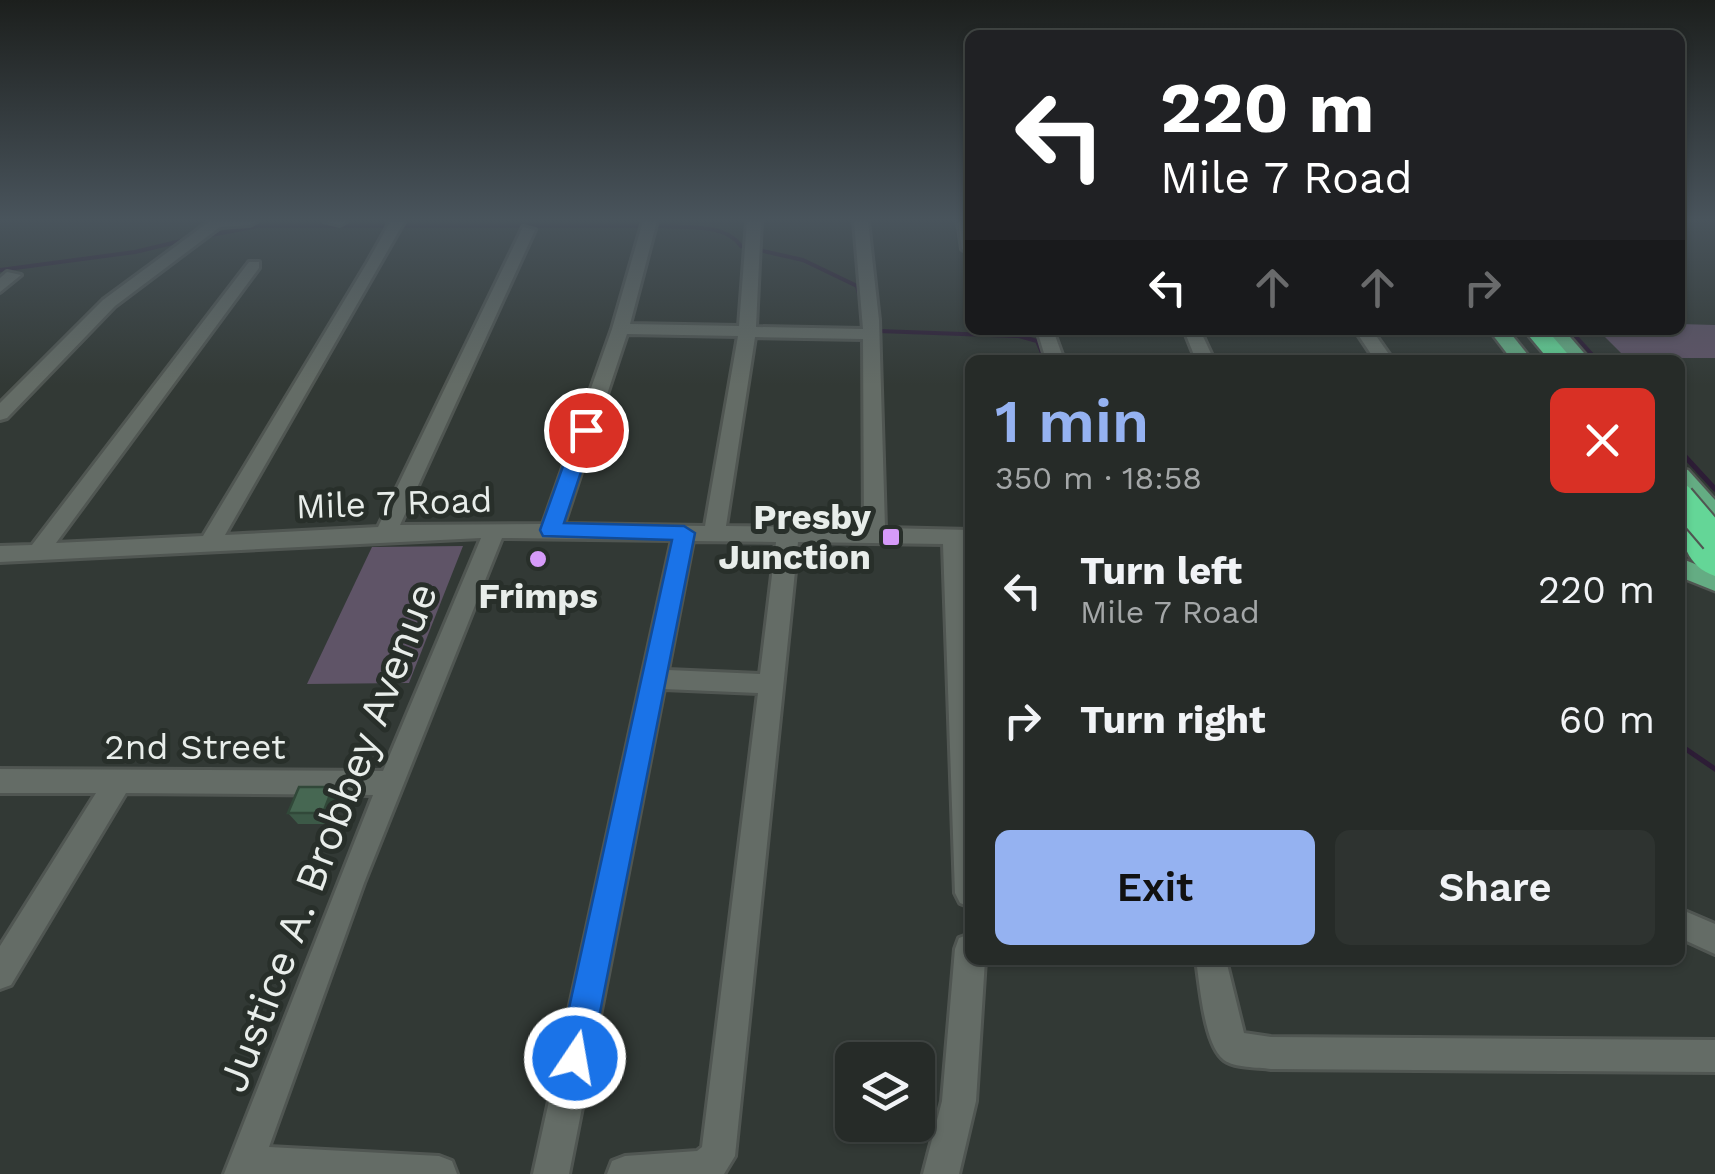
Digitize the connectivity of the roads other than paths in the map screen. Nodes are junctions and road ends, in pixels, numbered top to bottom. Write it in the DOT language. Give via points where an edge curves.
graph roads {
  1 [pos="145,276"];
  2 [pos="246,276"];
  3 [pos="364,276"];
  4 [pos="506,276"];
  5 [pos="635,276"];
  6 [pos="749,276"];
  7 [pos="866,276"];
  8 [pos="870,328"];
  9 [pos="620,329"];
  10 [pos="746,331"];
  11 [pos="1502,335"];
  12 [pos="1521,335"];
  13 [pos="1539,335"];
  14 [pos="1558,335"];
  15 [pos="1518,355"];
  16 [pos="1538,355"];
  17 [pos="1557,355"];
  18 [pos="1576,355"];
  19 [pos="0,414"];
  20 [pos="1685,480"];
  21 [pos="1685,504"];
  22 [pos="1715,514"];
  23 [pos="1685,520"];
  24 [pos="1715,523"];
  25 [pos="551,530"];
  26 [pos="494,532"];
  27 [pos="1685,532"];
  28 [pos="684,533"];
  29 [pos="714,533"];
  30 [pos="385,534"];
  31 [pos="788,535"];
  32 [pos="875,535"];
  33 [pos="961,537"];
  34 [pos="1715,539"];
  35 [pos="210,543"];
  36 [pos="38,552"];
  37 [pos="0,554"];
  38 [pos="1705,578"];
  39 [pos="965,670"];
  40 [pos="654,680"];
  41 [pos="770,684"];
  42 [pos="0,781"];
  43 [pos="118,782"];
  44 [pos="390,783"];
  45 [pos="1685,925"];
  46 [pos="1715,939"];
  47 [pos="969,965"];
  48 [pos="1212,965"];
  49 [pos="0,974"];
  50 [pos="1715,1056"];
  51 [pos="244,1169"];
  52 [pos="438,1174"];
  53 [pos="550,1174"];
  54 [pos="625,1174"];
  55 [pos="941,1174"];
  1 -- 19 [label="street" via="109,303"];
  2 -- 36 [label="street"];
  3 -- 35 [label="street"];
  4 -- 30 [label="street"];
  5 -- 9 [label="street"];
  6 -- 10 [label="street"];
  7 -- 8 [label="street"];
  8 -- 10 [label="street"];
  8 -- 32 [label="street"];
  9 -- 10 [label="street"];
  9 -- 25 [label="street"];
  10 -- 29 [label="street"];
  11 -- 15 [label="main road"];
  12 -- 16 [label="highway"];
  13 -- 17 [label="highway"];
  14 -- 18 [label="main road"];
  20 -- 22 [label="main road"];
  21 -- 34 [label="highway, bridge"];
  23 -- 24 [label="main road"];
  25 -- 26 [label="street, Mile 7 Road"];
  25 -- 28 [label="street, Mile 7 Road"];
  26 -- 30 [label="street, Mile 7 Road"];
  26 -- 44 [label="street, Justice A. Brobbey Avenue"];
  27 -- 38 [label="highway"];
  28 -- 29 [label="street, Mile 7 Road"];
  28 -- 40 [label="street"];
  29 -- 31 [label="street, Mile 7 Road"];
  30 -- 35 [label="street, Mile 7 Road"];
  31 -- 32 [label="street, Mile 7 Road"];
  31 -- 41 [label="street"];
  32 -- 33 [label="street, Mile 7 Road"];
  33 -- 39 [label="street"];
  35 -- 36 [label="street, Mile 7 Road"];
  36 -- 37 [label="street, Mile 7 Road"];
  40 -- 41 [label="street"];
  40 -- 53 [label="street"];
  41 -- 54 [label="street" via="718,1156 704,1168"];
  42 -- 43 [label="street, 2nd Street"];
  43 -- 44 [label="street, 2nd Street"];
  43 -- 49 [label="street"];
  44 -- 51 [label="street, Justice A. Brobbey Avenue"];
  45 -- 46 [label="street"];
  47 -- 55 [label="street" via="959,1101"];
  48 -- 50 [label="street" via="1226,1037 1235,1048"];
  51 -- 52 [label="street"];
}
